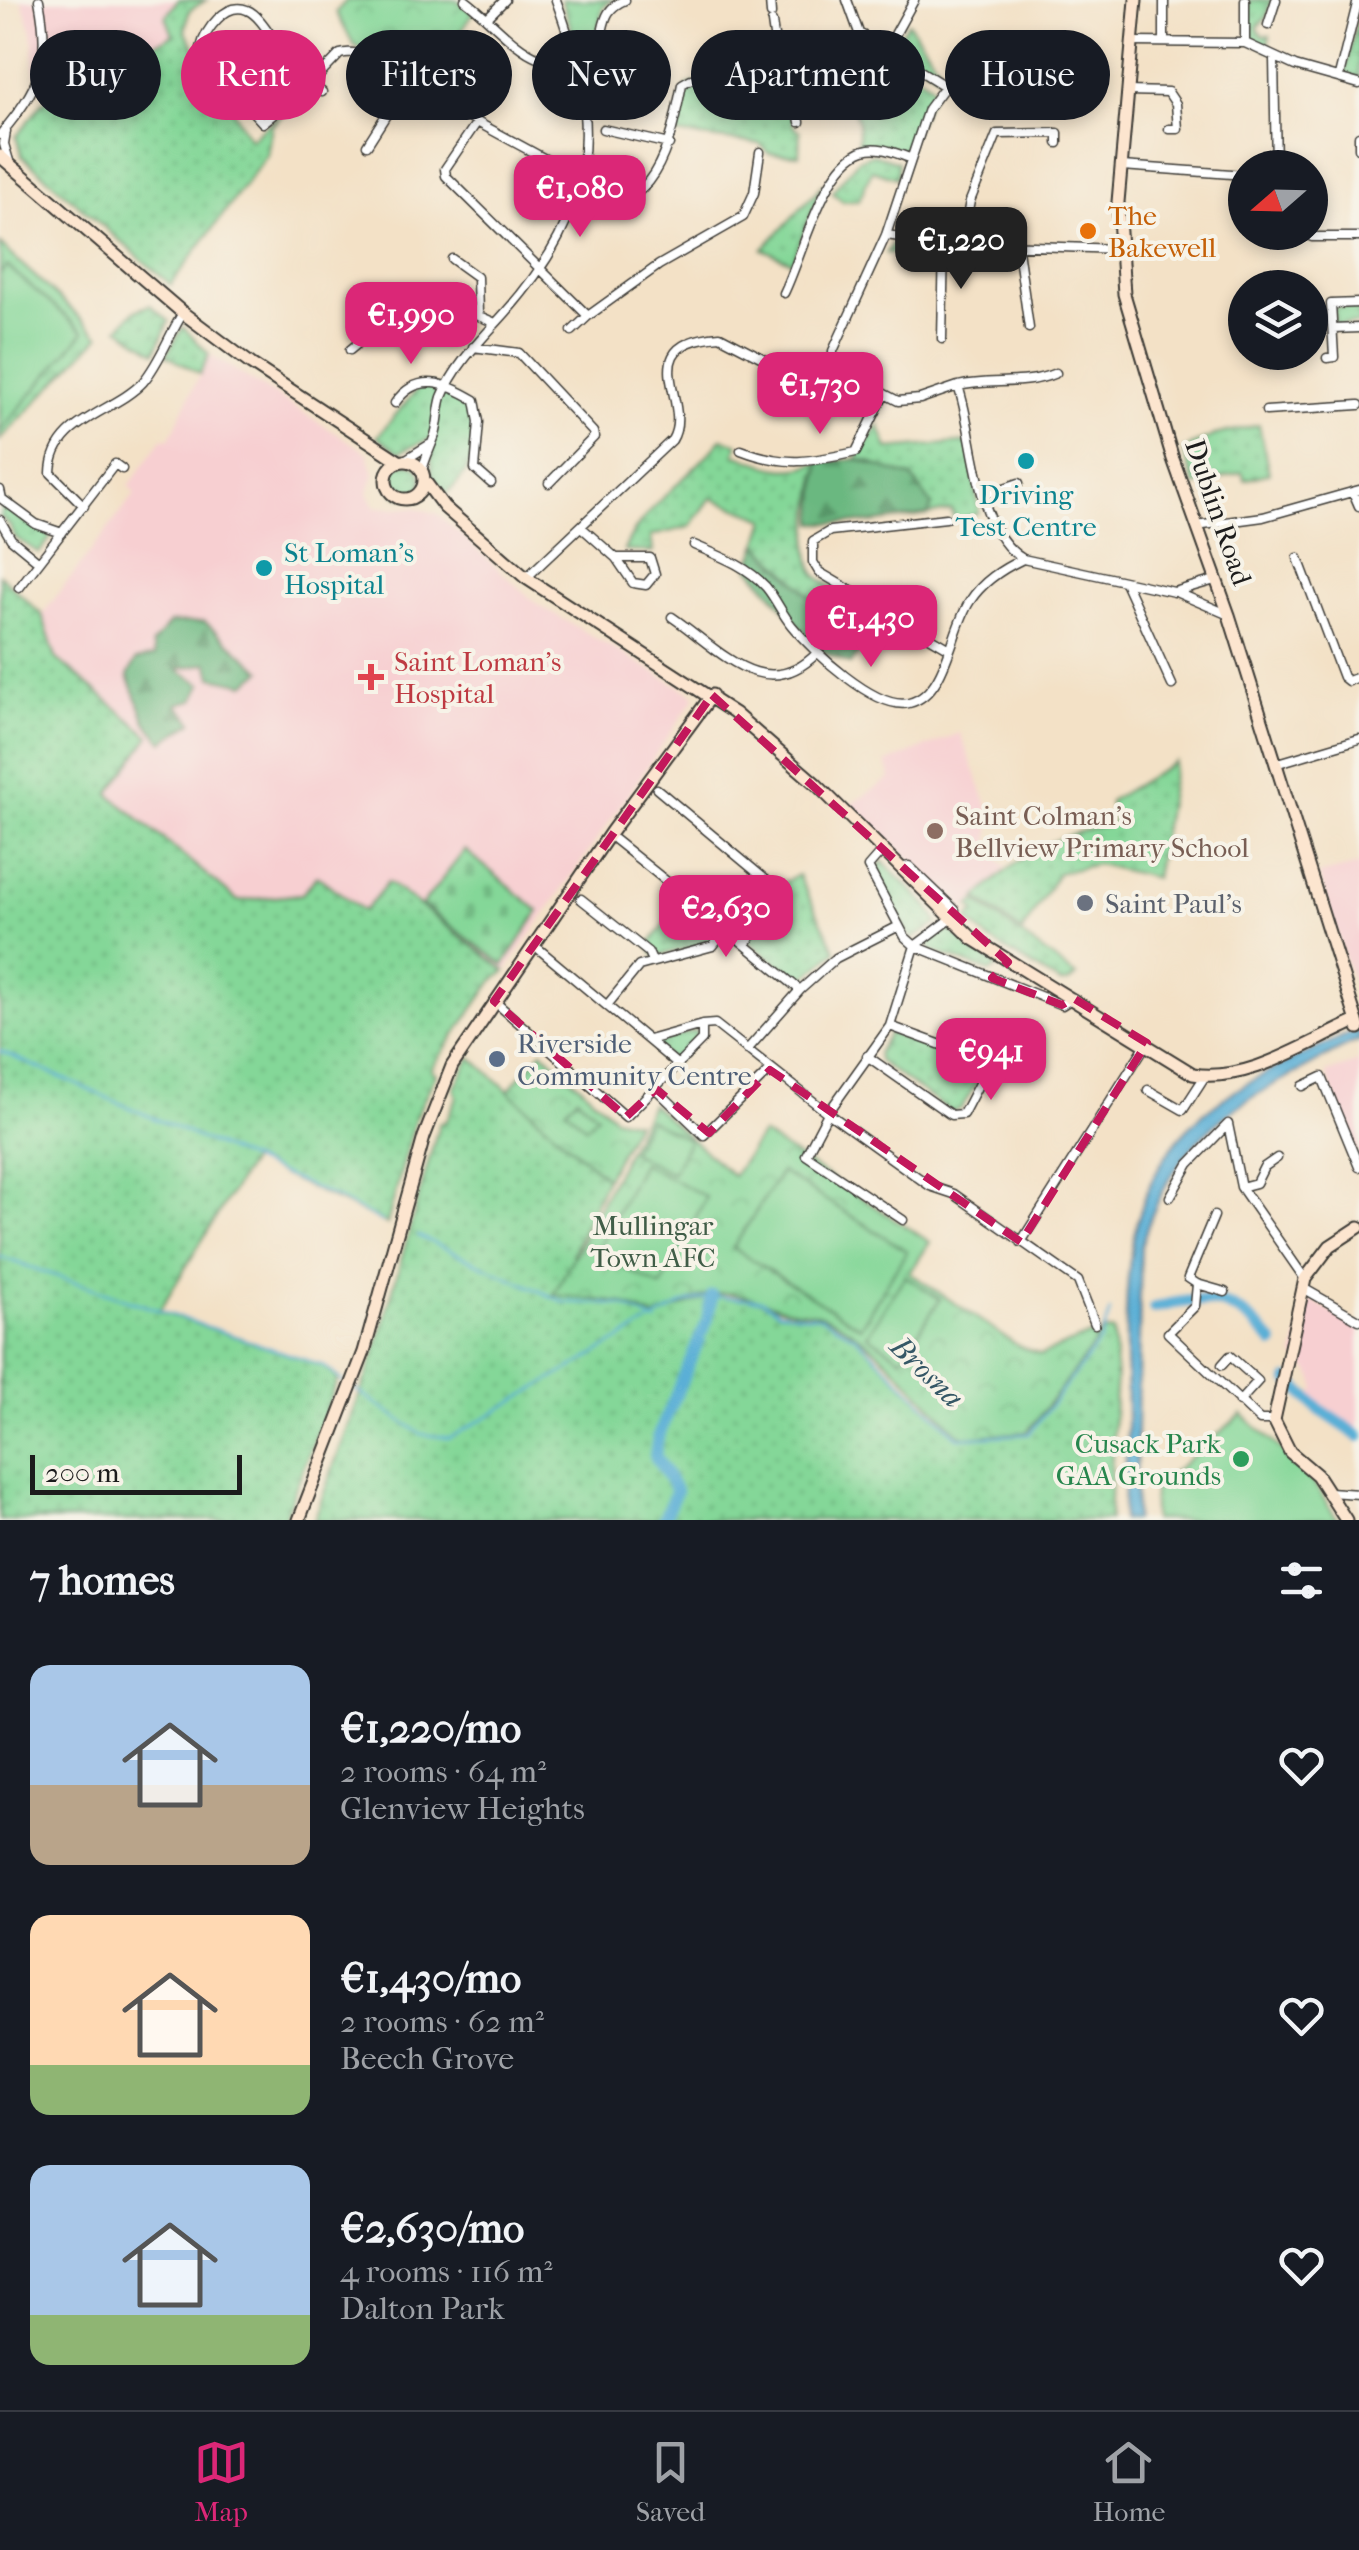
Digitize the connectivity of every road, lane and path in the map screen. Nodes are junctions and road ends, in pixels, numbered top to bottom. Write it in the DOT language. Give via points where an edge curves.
graph roads {
  1 [pos="39,0"];
  2 [pos="465,0"];
  3 [pos="506,0"];
  4 [pos="556,0"];
  5 [pos="625,0"];
  6 [pos="770,0"];
  7 [pos="848,0"];
  8 [pos="914,0"];
  9 [pos="1136,0"];
  10 [pos="1164,0"];
  11 [pos="1245,0"];
  12 [pos="1276,0"];
  13 [pos="1358,0"];
  14 [pos="488,17"];
  15 [pos="1268,25"];
  16 [pos="210,30"];
  17 [pos="266,30"];
  18 [pos="566,30"];
  19 [pos="600,30"];
  20 [pos="773,30"];
  21 [pos="858,30"];
  22 [pos="897,30"];
  23 [pos="1131,42"];
  24 [pos="1164,42"];
  25 [pos="1245,44"];
  26 [pos="346,52"];
  27 [pos="532,56"];
  28 [pos="1274,58"];
  29 [pos="326,68"];
  30 [pos="925,74"];
  31 [pos="1338,76"];
  32 [pos="691,79"];
  33 [pos="1359,84"];
  34 [pos="943,85"];
  35 [pos="1127,91"];
  36 [pos="383,120"];
  37 [pos="475,120"];
  38 [pos="585,120"];
  39 [pos="478,122"];
  40 [pos="603,129"];
  41 [pos="1169,129"];
  42 [pos="2,130"];
  43 [pos="1359,136"];
  44 [pos="1058,143"];
  45 [pos="669,144"];
  46 [pos="367,145"];
  47 [pos="1359,148"];
  48 [pos="1276,150"];
  49 [pos="760,152"];
  50 [pos="910,158"];
  51 [pos="4,159"];
  52 [pos="1122,166"];
  53 [pos="560,167"];
  54 [pos="1228,174"];
  55 [pos="576,208"];
  56 [pos="886,235"];
  57 [pos="1359,236"];
  58 [pos="1328,237"];
  59 [pos="962,242"];
  60 [pos="1018,242"];
  61 [pos="944,243"];
  62 [pos="1118,248"];
  63 [pos="452,259"];
  64 [pos="539,269"];
  65 [pos="784,293"];
  66 [pos="1359,303"];
  67 [pos="183,312"];
  68 [pos="478,314"];
  69 [pos="588,316"];
  70 [pos="495,322"];
  71 [pos="1028,328"];
  72 [pos="1359,328"];
  73 [pos="572,330"];
  74 [pos="1332,330"];
  75 [pos="942,339"];
  76 [pos="473,347"];
  77 [pos="350,350"];
  78 [pos="1328,358"];
  79 [pos="834,374"];
  80 [pos="1056,374"];
  81 [pos="449,384"];
  82 [pos="958,386"];
  83 [pos="883,396"];
  84 [pos="395,403"];
  85 [pos="1359,406"];
  86 [pos="1266,411"];
  87 [pos="372,444"];
  88 [pos="430,444"];
  89 [pos="740,450"];
  90 [pos="401,461"];
  91 [pos="122,469"];
  92 [pos="386,474"];
  93 [pos="423,475"];
  94 [pos="491,483"];
  95 [pos="549,483"];
  96 [pos="1020,483"];
  97 [pos="1356,491"];
  98 [pos="1,496"];
  99 [pos="984,496"];
  100 [pos="414,498"];
  101 [pos="84,506"];
  102 [pos="1359,506"];
  103 [pos="444,507"];
  104 [pos="946,518"];
  105 [pos="0,520"];
  106 [pos="581,526"];
  107 [pos="1196,526"];
  108 [pos="62,533"];
  109 [pos="694,545"];
  110 [pos="616,558"];
  111 [pos="1298,558"];
  112 [pos="1023,559"];
  113 [pos="39,562"];
  114 [pos="526,578"];
  115 [pos="1215,580"];
  116 [pos="1126,584"];
  117 [pos="19,588"];
  118 [pos="1174,592"];
  119 [pos="1229,615"];
  120 [pos="672,617"];
  121 [pos="950,649"];
  122 [pos="817,654"];
  123 [pos="1165,667"];
  124 [pos="1152,672"];
  125 [pos="1359,677"];
  126 [pos="1172,685"];
  127 [pos="712,695"];
  128 [pos="1359,739"];
  129 [pos="1275,764"];
  130 [pos="658,789"];
  131 [pos="615,840"];
  132 [pos="882,851"];
  133 [pos="581,899"];
  134 [pos="950,918"];
  135 [pos="899,926"];
  136 [pos="726,929"];
  137 [pos="745,944"];
  138 [pos="915,946"];
  139 [pos="540,950"];
  140 [pos="652,961"];
  141 [pos="1008,962"];
  142 [pos="992,978"];
  143 [pos="800,990"];
  144 [pos="1073,998"];
  145 [pos="494,1001"];
  146 [pos="608,1004"];
  147 [pos="1358,1024"];
  148 [pos="702,1026"];
  149 [pos="890,1026"];
  150 [pos="649,1040"];
  151 [pos="1146,1042"];
  152 [pos="747,1050"];
  153 [pos="867,1056"];
  154 [pos="678,1065"];
  155 [pos="770,1070"];
  156 [pos="1205,1076"];
  157 [pos="1302,1086"];
  158 [pos="656,1089"];
  159 [pos="1148,1090"];
  160 [pos="828,1113"];
  161 [pos="1276,1158"];
  162 [pos="1359,1167"];
  163 [pos="1242,1187"];
  164 [pos="1170,1197"];
  165 [pos="1214,1216"];
  166 [pos="903,1220"];
  167 [pos="1359,1227"];
  168 [pos="1021,1242"];
  169 [pos="1304,1284"];
  170 [pos="1197,1289"];
  171 [pos="1225,1292"];
  172 [pos="1359,1320"];
  173 [pos="1095,1324"];
  174 [pos="1222,1365"];
  175 [pos="1239,1402"];
  176 [pos="1274,1420"];
  177 [pos="1329,1492"];
  178 [pos="1359,1494"];
  179 [pos="299,1520"];
  180 [pos="1346,1520"];
  1 -- 42 [label="street" via="46,33 41,75"];
  2 -- 14 [label="street"];
  3 -- 14 [label="street"];
  4 -- 18 [label="street"];
  5 -- 19 [label="street" via="612,6"];
  6 -- 20 [label="street"];
  7 -- 21 [label="street"];
  8 -- 22 [label="street"];
  9 -- 23 [label="street, Dublin Road"];
  10 -- 24 [label="street"];
  11 -- 25 [label="street"];
  12 -- 15 [label="street"];
  13 -- 31 [label="street"];
  14 -- 27 [label="street"];
  16 -- 17 [label="street" via="216,19 241,8"];
  23 -- 24 [label="street"];
  23 -- 35 [label="street, Dublin Road"];
  24 -- 25 [label="street"];
  25 -- 28 [label="street"];
  26 -- 29 [label="street"];
  28 -- 31 [label="street"];
  28 -- 48 [label="street"];
  30 -- 34 [label="street"];
  31 -- 33 [label="street"];
  32 -- 45 [label="street" via="682,84"];
  34 -- 50 [label="street"];
  35 -- 41 [label="street" via="1168,92 1178,112 1178,129"];
  35 -- 52 [label="street, Dublin Road"];
  36 -- 46 [label="street"];
  37 -- 39 [label="street"];
  38 -- 55 [label="street"];
  39 -- 53 [label="street"];
  39 -- 64 [label="street" via="446,176"];
  40 -- 45 [label="street"];
  42 -- 51 [label="street"];
  43 -- 47 [label="street"];
  44 -- 59 [label="street" via="1058,133 996,134"];
  45 -- 55 [label="street" via="659,170 639,190 609,206"];
  49 -- 69 [label="street" via="743,217"];
  50 -- 56 [label="street"];
  50 -- 65 [label="street" via="864,150 840,168"];
  51 -- 67 [label="street"];
  52 -- 54 [label="street"];
  52 -- 62 [label="street, Dublin Road"];
  55 -- 64 [label="street"];
  56 -- 61 [label="street"];
  56 -- 79 [label="street" via="833,351"];
  57 -- 58 [label="street"];
  59 -- 60 [label="street"];
  59 -- 61 [label="street"];
  60 -- 62 [label="street"];
  60 -- 71 [label="street"];
  61 -- 75 [label="street"];
  62 -- 107 [label="street, Dublin Road" via="1135,334"];
  63 -- 68 [label="street" via="477,277"];
  64 -- 69 [label="street"];
  64 -- 70 [label="street"];
  66 -- 74 [label="street" via="1331,304"];
  67 -- 87 [label="street"];
  67 -- 101 [label="street" via="140,385 82,420 51,459 51,473"];
  68 -- 70 [label="street"];
  68 -- 77 [label="street" via="409,308 390,315"];
  69 -- 73 [label="street"];
  70 -- 76 [label="street"];
  72 -- 74 [label="street"];
  74 -- 78 [label="street" via="1334,357"];
  76 -- 81 [label="street"];
  76 -- 95 [label="street" via="519,353 593,432"];
  79 -- 83 [label="street"];
  79 -- 106 [label="street" via="799,377 720,336 686,346 668,372 680,416 676,433"];
  80 -- 82 [label="street"];
  81 -- 84 [label="street" via="414,385"];
  81 -- 88 [label="street"];
  81 -- 94 [label="street" via="474,400 480,422 475,469"];
  82 -- 83 [label="street" via="920,399"];
  82 -- 99 [label="street"];
  83 -- 89 [label="street" via="856,452 797,465"];
  85 -- 86 [label="street"];
  87 -- 90 [label="street"];
  87 -- 92 [label="street"];
  88 -- 90 [label="street"];
  88 -- 93 [label="street"];
  90 -- 92 [label="street"];
  90 -- 93 [label="street"];
  91 -- 101 [label="street" via="116,464"];
  92 -- 100 [label="street" via="392,496"];
  93 -- 100 [label="street"];
  93 -- 103 [label="street"];
  96 -- 99 [label="street"];
  97 -- 102 [label="street"];
  97 -- 107 [label="street" via="1263,518"];
  98 -- 108 [label="street" via="36,524"];
  99 -- 112 [label="street" via="998,536"];
  100 -- 103 [label="street"];
  101 -- 108 [label="street"];
  103 -- 114 [label="street"];
  104 -- 121 [label="street" via="830,530 813,541 812,552 830,580"];
  105 -- 113 [label="street"];
  106 -- 110 [label="street"];
  106 -- 114 [label="street"];
  107 -- 115 [label="street, Dublin Road"];
  108 -- 113 [label="street"];
  109 -- 122 [label="street" via="738,564 766,588"];
  110 -- 110 [label="street" via="638,585 655,574 650,558"];
  111 -- 125 [label="street" via="1343,677"];
  112 -- 116 [label="street"];
  112 -- 121 [label="street" via="1002,569 970,601"];
  113 -- 117 [label="street"];
  114 -- 127 [label="street"];
  115 -- 118 [label="street"];
  115 -- 119 [label="street, Dublin Road"];
  116 -- 118 [label="street"];
  116 -- 123 [label="street"];
  118 -- 119 [label="street"];
  119 -- 129 [label="street, Dublin Road"];
  120 -- 122 [label="street" via="756,676 787,676"];
  121 -- 122 [label="street" via="924,696 898,704 878,698"];
  123 -- 124 [label="street"];
  123 -- 126 [label="street"];
  127 -- 132 [label="street"];
  127 -- 145 [label="street"];
  128 -- 129 [label="street"];
  129 -- 147 [label="street, Dublin Road"];
  130 -- 137 [label="street" via="772,885 766,920"];
  131 -- 136 [label="street"];
  132 -- 134 [label="street"];
  132 -- 135 [label="street" via="868,867"];
  133 -- 140 [label="street"];
  134 -- 138 [label="street"];
  134 -- 141 [label="street"];
  135 -- 138 [label="street"];
  135 -- 143 [label="street" via="836,958"];
  136 -- 137 [label="street"];
  136 -- 140 [label="street" via="714,946"];
  137 -- 143 [label="street"];
  138 -- 142 [label="street"];
  138 -- 149 [label="street"];
  139 -- 146 [label="street"];
  140 -- 146 [label="street" via="639,966"];
  141 -- 142 [label="street"];
  141 -- 144 [label="street"];
  142 -- 144 [label="street" via="1062,1005"];
  143 -- 152 [label="street"];
  144 -- 151 [label="street"];
  145 -- 158 [label="street" via="622,1116"];
  145 -- 179 [label="street" via="435,1102 364,1352"];
  146 -- 150 [label="street"];
  147 -- 156 [label="street" via="1246,1070"];
  148 -- 150 [label="street"];
  148 -- 152 [label="street" via="715,1024"];
  148 -- 154 [label="street" via="702,1040"];
  149 -- 153 [label="street"];
  149 -- 153 [label="street" via="986,1064 988,1072 963,1114 951,1116"];
  150 -- 154 [label="street"];
  151 -- 156 [label="street"];
  151 -- 168 [label="street"];
  152 -- 155 [label="street"];
  153 -- 160 [label="street"];
  154 -- 158 [label="street"];
  155 -- 158 [label="street" via="704,1135"];
  155 -- 160 [label="street"];
  156 -- 159 [label="street" via="1183,1110"];
  157 -- 162 [label="street" via="1322,1077"];
  160 -- 166 [label="street" via="806,1155"];
  160 -- 168 [label="street"];
  161 -- 163 [label="street" via="1256,1183"];
  163 -- 164 [label="street" via="1228,1124 1189,1164"];
  163 -- 169 [label="street"];
  165 -- 170 [label="street" via="1188,1278"];
  167 -- 169 [label="street" via="1330,1246"];
  168 -- 173 [label="street" via="1078,1281"];
  169 -- 172 [label="street"];
  169 -- 176 [label="street"];
  170 -- 171 [label="street"];
  170 -- 175 [label="street" via="1195,1306 1168,1333"];
  174 -- 175 [label="street" via="1230,1356 1258,1381"];
  175 -- 176 [label="street" via="1260,1420"];
  176 -- 177 [label="street" via="1290,1452"];
  177 -- 178 [label="street"];
  177 -- 180 [label="street"];
}
